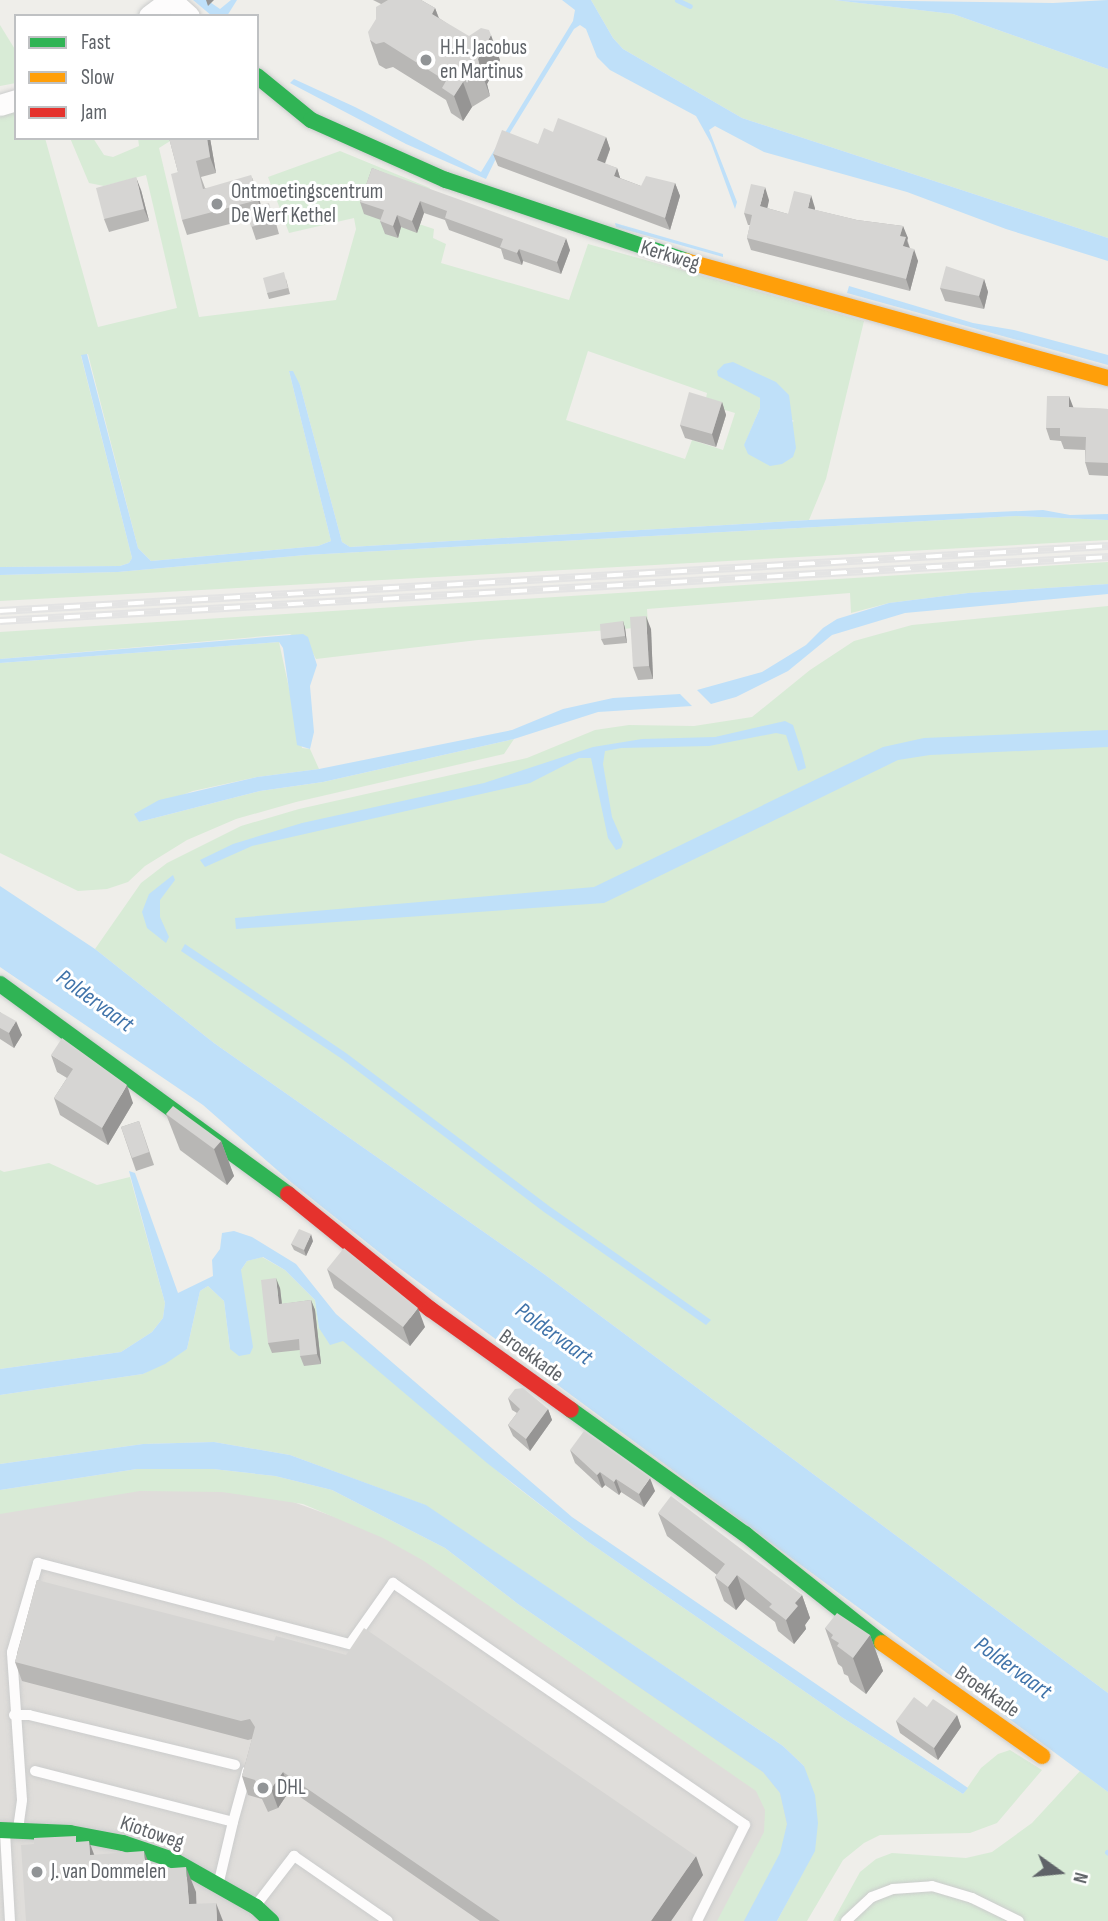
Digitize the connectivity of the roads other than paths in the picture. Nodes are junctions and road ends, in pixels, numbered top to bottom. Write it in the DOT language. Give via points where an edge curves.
graph roads {
  1 [pos="171,0"];
  2 [pos="152,14"];
  3 [pos="187,14"];
  4 [pos="259,78"];
  5 [pos="1108,377"];
  6 [pos="0,984"];
  7 [pos="14,1715"];
  8 [pos="1042,1756"];
  9 [pos="251,1758"];
  10 [pos="235,1765"];
  11 [pos="35,1771"];
  12 [pos="233,1822"];
  13 [pos="8,1830"];
  14 [pos="218,1884"];
  15 [pos="256,1906"];
  16 [pos="10,1921"];
  17 [pos="271,1921"];
  18 [pos="388,1921"];
  19 [pos="697,1921"];
  20 [pos="846,1921"];
  21 [pos="1018,1921"];
  1 -- 2 [label="street"];
  1 -- 3 [label="street"];
  4 -- 5 [label="street, Kerkweg" via="311,120 446,180 674,258"];
  6 -- 8 [label="street, Broekkade" via="299,1202 430,1309 745,1534 892,1651"];
  7 -- 10 [label="lane"];
  7 -- 13 [label="lane" via="22,1800"];
  7 -- 19 [label="lane" via="12,1651 38,1563 350,1644 393,1583 745,1825"];
  9 -- 12 [label="lane"];
  11 -- 12 [label="lane"];
  12 -- 14 [label="lane"];
  13 -- 14 [label="street, Kiotoweg" via="70,1833 123,1843 173,1860"];
  13 -- 16 [label="lane"];
  14 -- 15 [label="street, Kiotoweg"];
  15 -- 17 [label="street, Kiotoweg"];
  15 -- 18 [label="lane" via="294,1856"];
  20 -- 21 [label="lane" via="872,1897 893,1889 932,1886 972,1898"];
}
